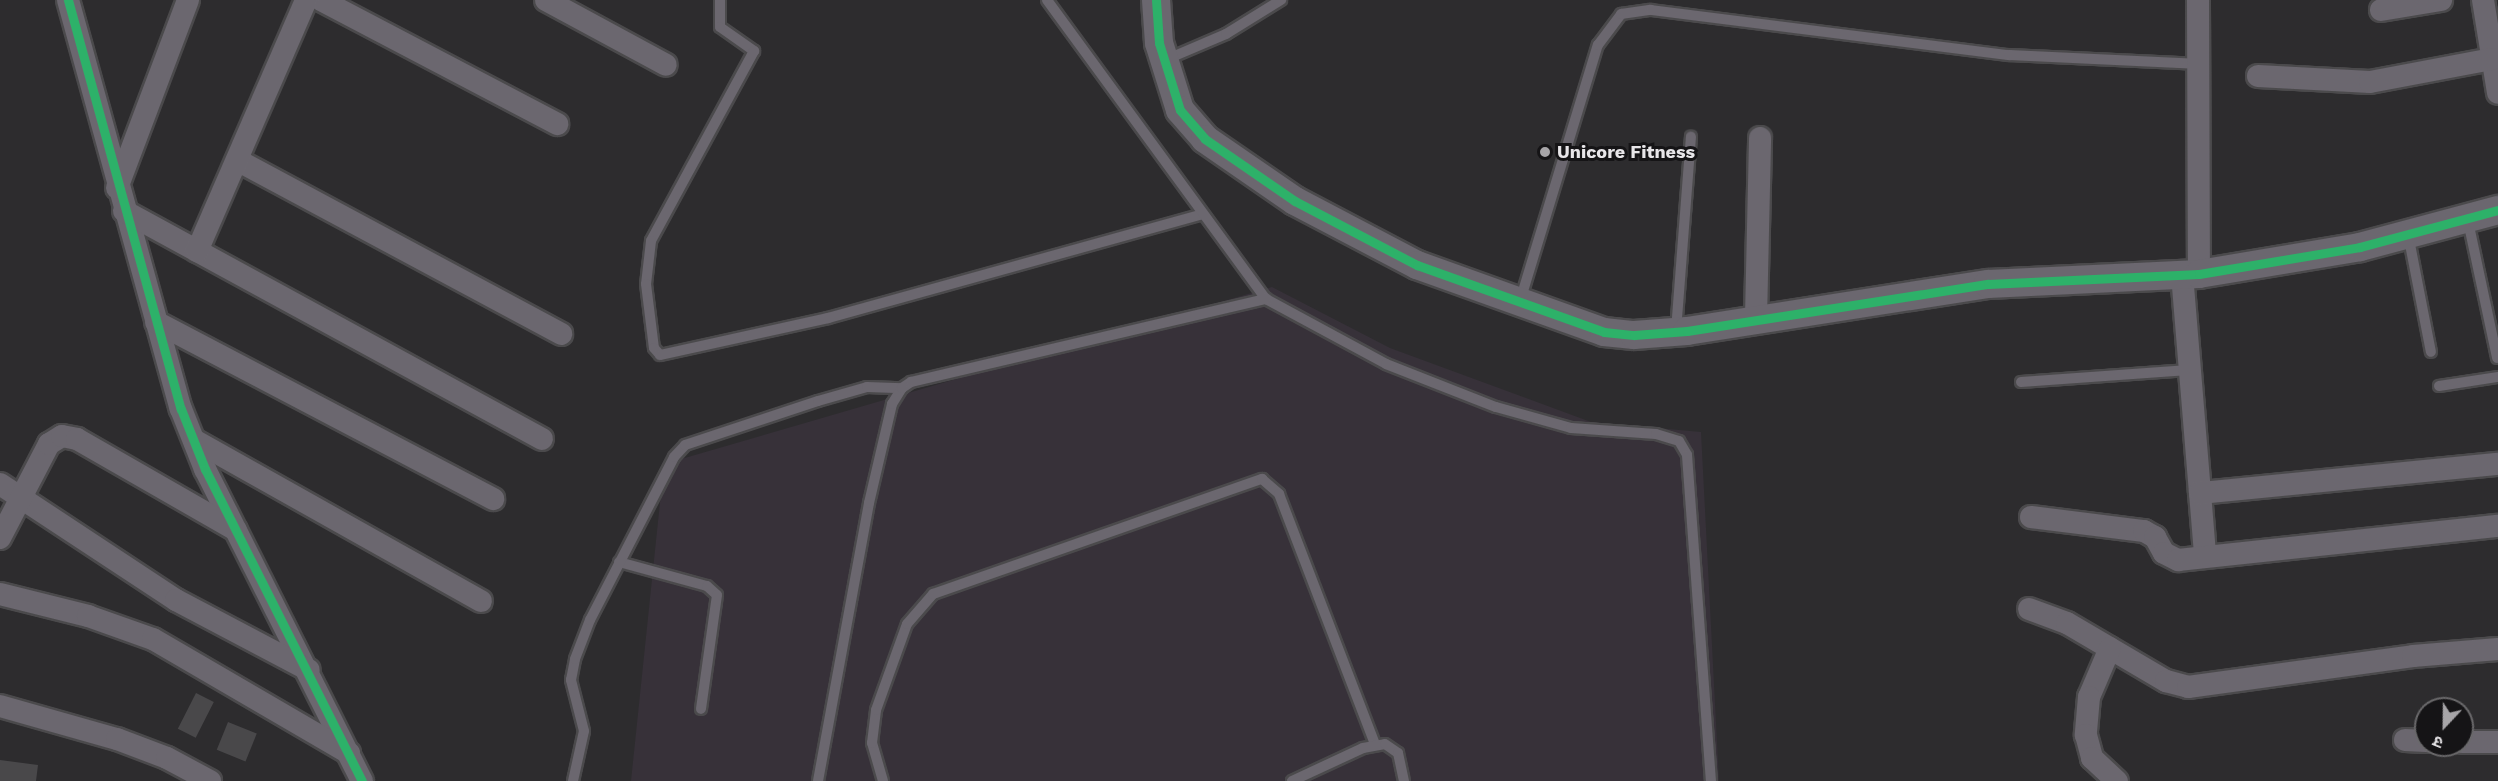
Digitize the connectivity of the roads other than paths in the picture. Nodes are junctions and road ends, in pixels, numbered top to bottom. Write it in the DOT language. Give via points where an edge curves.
graph roads {
  1 [pos="68,0"];
  2 [pos="188,0"];
  3 [pos="306,0"];
  4 [pos="321,0"];
  5 [pos="546,0"];
  6 [pos="720,0"];
  7 [pos="1047,0"];
  8 [pos="1156,0"];
  9 [pos="2198,0"];
  10 [pos="2440,0"];
  11 [pos="2483,0"];
  12 [pos="1277,1"];
  13 [pos="2381,10"];
  14 [pos="2492,59"];
  15 [pos="1164,60"];
  16 [pos="2202,64"];
  17 [pos="666,65"];
  18 [pos="2258,76"];
  19 [pos="2498,93"];
  20 [pos="557,124"];
  21 [pos="1691,137"];
  22 [pos="1760,138"];
  23 [pos="237,160"];
  24 [pos="117,188"];
  25 [pos="2498,210"];
  26 [pos="124,211"];
  27 [pos="1203,214"];
  28 [pos="2467,218"];
  29 [pos="2408,234"];
  30 [pos="197,251"];
  31 [pos="2191,274"];
  32 [pos="1266,299"];
  33 [pos="1520,302"];
  34 [pos="1756,318"];
  35 [pos="156,322"];
  36 [pos="1676,332"];
  37 [pos="561,334"];
  38 [pos="2431,352"];
  39 [pos="2497,358"];
  40 [pos="2189,370"];
  41 [pos="2498,377"];
  42 [pos="2021,382"];
  43 [pos="2439,386"];
  44 [pos="902,388"];
  45 [pos="543,439"];
  46 [pos="194,440"];
  47 [pos="2498,464"];
  48 [pos="0,484"];
  49 [pos="2200,493"];
  50 [pos="22,496"];
  51 [pos="493,499"];
  52 [pos="2031,517"];
  53 [pos="2498,526"];
  54 [pos="236,530"];
  55 [pos="0,538"];
  56 [pos="2205,556"];
  57 [pos="619,562"];
  58 [pos="0,594"];
  59 [pos="481,602"];
  60 [pos="2029,609"];
  61 [pos="2110,648"];
  62 [pos="2498,649"];
  63 [pos="309,670"];
  64 [pos="0,706"];
  65 [pos="701,709"];
  66 [pos="2474,742"];
  67 [pos="2498,742"];
  68 [pos="1376,744"];
  69 [pos="349,753"];
  70 [pos="175,774"];
  71 [pos="210,781"];
  72 [pos="362,781"];
  73 [pos="573,781"];
  74 [pos="818,781"];
  75 [pos="883,781"];
  76 [pos="1292,781"];
  77 [pos="1404,781"];
  78 [pos="1712,781"];
  79 [pos="2116,781"];
  1 -- 24 [label="street"];
  2 -- 24 [label="street"];
  3 -- 23 [label="street"];
  4 -- 20 [label="street"];
  5 -- 17 [label="street"];
  6 -- 27 [label="lane" via="720,27 754,51 651,241 646,284 654,348 660,355 828,318"];
  7 -- 27 [label="lane"];
  8 -- 15 [label="street"];
  9 -- 16 [label="street"];
  10 -- 13 [label="street"];
  11 -- 14 [label="street"];
  12 -- 15 [label="lane" via="1226,34"];
  14 -- 18 [label="street" via="2370,82"];
  14 -- 19 [label="street"];
  15 -- 33 [label="street" via="1180,110 1205,139 1295,201 1417,265"];
  16 -- 31 [label="street"];
  16 -- 33 [label="lane" via="2009,54 1651,10 1621,14 1598,45"];
  21 -- 36 [label="lane"];
  22 -- 34 [label="street"];
  23 -- 30 [label="street"];
  23 -- 37 [label="street"];
  24 -- 26 [label="street"];
  25 -- 28 [label="street"];
  26 -- 30 [label="street"];
  26 -- 35 [label="street"];
  27 -- 32 [label="lane"];
  28 -- 29 [label="street"];
  28 -- 39 [label="lane"];
  29 -- 31 [label="street" via="2360,247"];
  29 -- 38 [label="lane"];
  30 -- 45 [label="street"];
  31 -- 34 [label="street" via="1988,284"];
  31 -- 40 [label="street"];
  32 -- 44 [label="lane" via="922,379"];
  32 -- 78 [label="lane" via="1386,364 1496,407 1571,428 1656,434 1679,441 1687,455"];
  33 -- 36 [label="street" via="1604,332"];
  34 -- 36 [label="street"];
  35 -- 46 [label="street"];
  35 -- 51 [label="street"];
  40 -- 42 [label="lane"];
  40 -- 49 [label="street"];
  41 -- 43 [label="lane"];
  44 -- 57 [label="lane" via="867,387 686,445 674,457"];
  44 -- 74 [label="lane" via="892,404 869,503"];
  46 -- 54 [label="street"];
  46 -- 59 [label="street"];
  47 -- 49 [label="street"];
  48 -- 50 [label="street"];
  49 -- 56 [label="street"];
  50 -- 54 [label="street" via="49,444 69,436"];
  50 -- 55 [label="street"];
  50 -- 63 [label="street" via="176,600"];
  52 -- 56 [label="street" via="2144,531 2155,537 2170,558"];
  53 -- 56 [label="street"];
  54 -- 63 [label="street"];
  57 -- 65 [label="lane" via="707,586 717,595"];
  57 -- 73 [label="lane" via="581,640 573,669 571,680 584,720"];
  58 -- 69 [label="street" via="87,616 153,639"];
  60 -- 61 [label="street" via="2067,623"];
  61 -- 62 [label="street" via="2166,681 2188,687 2413,656"];
  61 -- 79 [label="street" via="2089,698 2086,735 2092,758"];
  63 -- 69 [label="street"];
  64 -- 70 [label="street" via="117,739"];
  66 -- 67 [label="street"];
  68 -- 75 [label="lane" via="1279,494 1262,479 933,594 908,624 876,710 872,743"];
  68 -- 76 [label="lane"];
  68 -- 77 [label="lane" via="1385,744 1398,753"];
  69 -- 72 [label="street"];
  70 -- 71 [label="street"];
}
